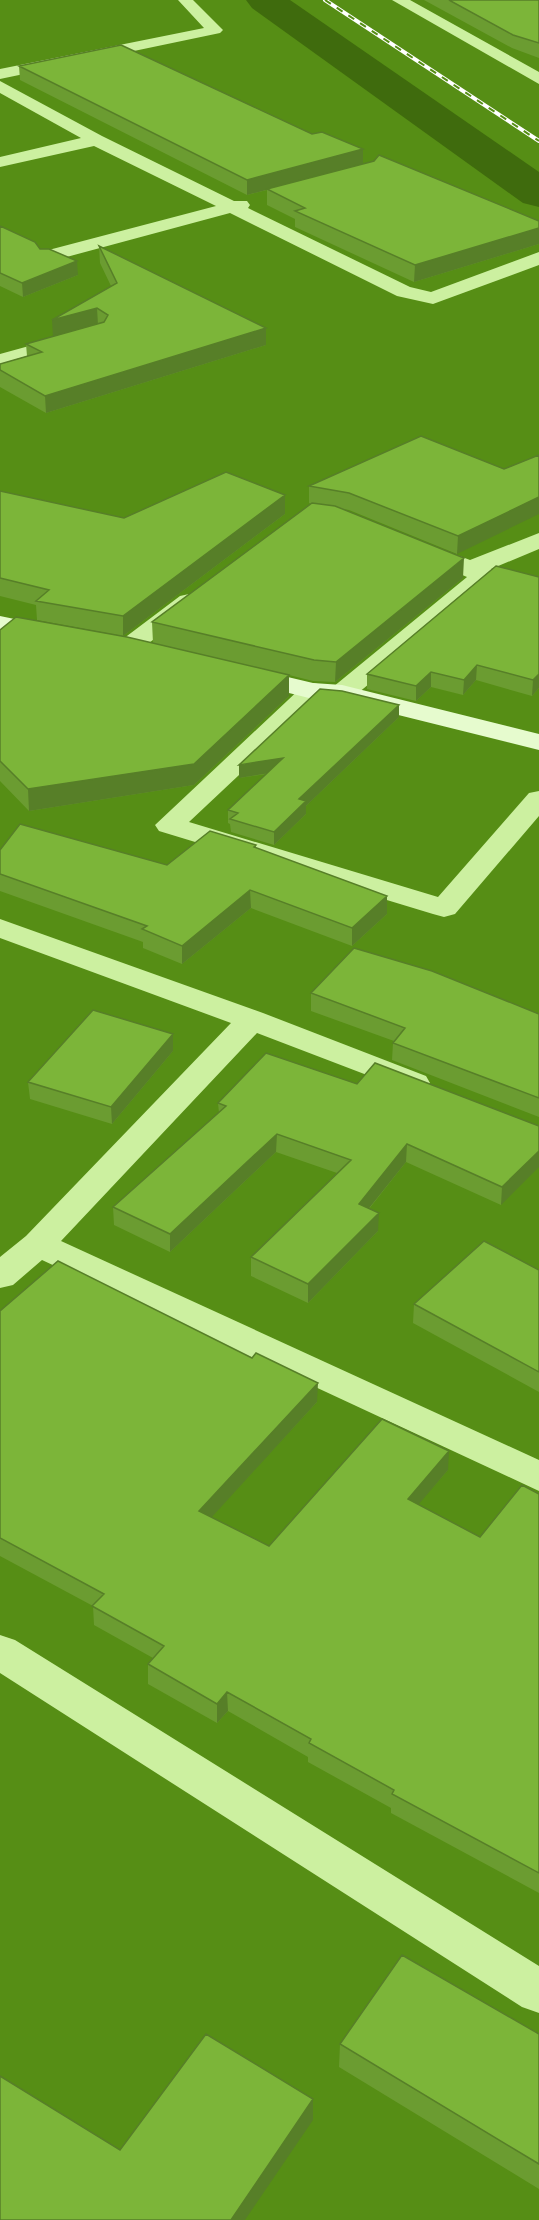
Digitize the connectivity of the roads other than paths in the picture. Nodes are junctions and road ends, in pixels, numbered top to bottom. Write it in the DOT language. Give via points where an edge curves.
graph roads {
  1 [pos="185,0"];
  2 [pos="399,0"];
  3 [pos="0,74"];
  4 [pos="539,79"];
  5 [pos="0,86"];
  6 [pos="96,140"];
  7 [pos="0,162"];
  8 [pos="255,201"];
  9 [pos="233,208"];
  10 [pos="48,256"];
  11 [pos="539,258"];
  12 [pos="86,336"];
  13 [pos="0,360"];
  14 [pos="539,540"];
  15 [pos="405,543"];
  16 [pos="470,569"];
  17 [pos="203,591"];
  18 [pos="0,624"];
  19 [pos="70,637"];
  20 [pos="117,645"];
  21 [pos="163,656"];
  22 [pos="220,669"];
  23 [pos="313,690"];
  24 [pos="342,693"];
  25 [pos="539,742"];
  26 [pos="539,800"];
  27 [pos="0,928"];
  28 [pos="252,1020"];
  29 [pos="440,1092"];
  30 [pos="38,1244"];
  31 [pos="0,1276"];
  32 [pos="539,1478"];
  33 [pos="0,1652"];
  34 [pos="539,1992"];
  1 -- 3 [label="street" via="215,30"];
  2 -- 4 [label="street"];
  5 -- 6 [label="street"];
  6 -- 7 [label="street"];
  6 -- 9 [label="street"];
  8 -- 9 [label="street"];
  9 -- 10 [label="street"];
  9 -- 11 [label="street" via="419,296 433,298"];
  12 -- 13 [label="street"];
  14 -- 16 [label="street"];
  15 -- 16 [label="street"];
  16 -- 24 [label="street" via="484,575"];
  17 -- 20 [label="street"];
  18 -- 19 [label="street"];
  20 -- 21 [label="street"];
  22 -- 23 [label="street"];
  23 -- 24 [label="street"];
  23 -- 26 [label="street" via="169,825 444,908"];
  24 -- 25 [label="street"];
  27 -- 28 [label="street"];
  28 -- 29 [label="street"];
  28 -- 30 [label="street"];
  30 -- 31 [label="street"];
  30 -- 32 [label="street"];
  33 -- 34 [label="street"];
}
